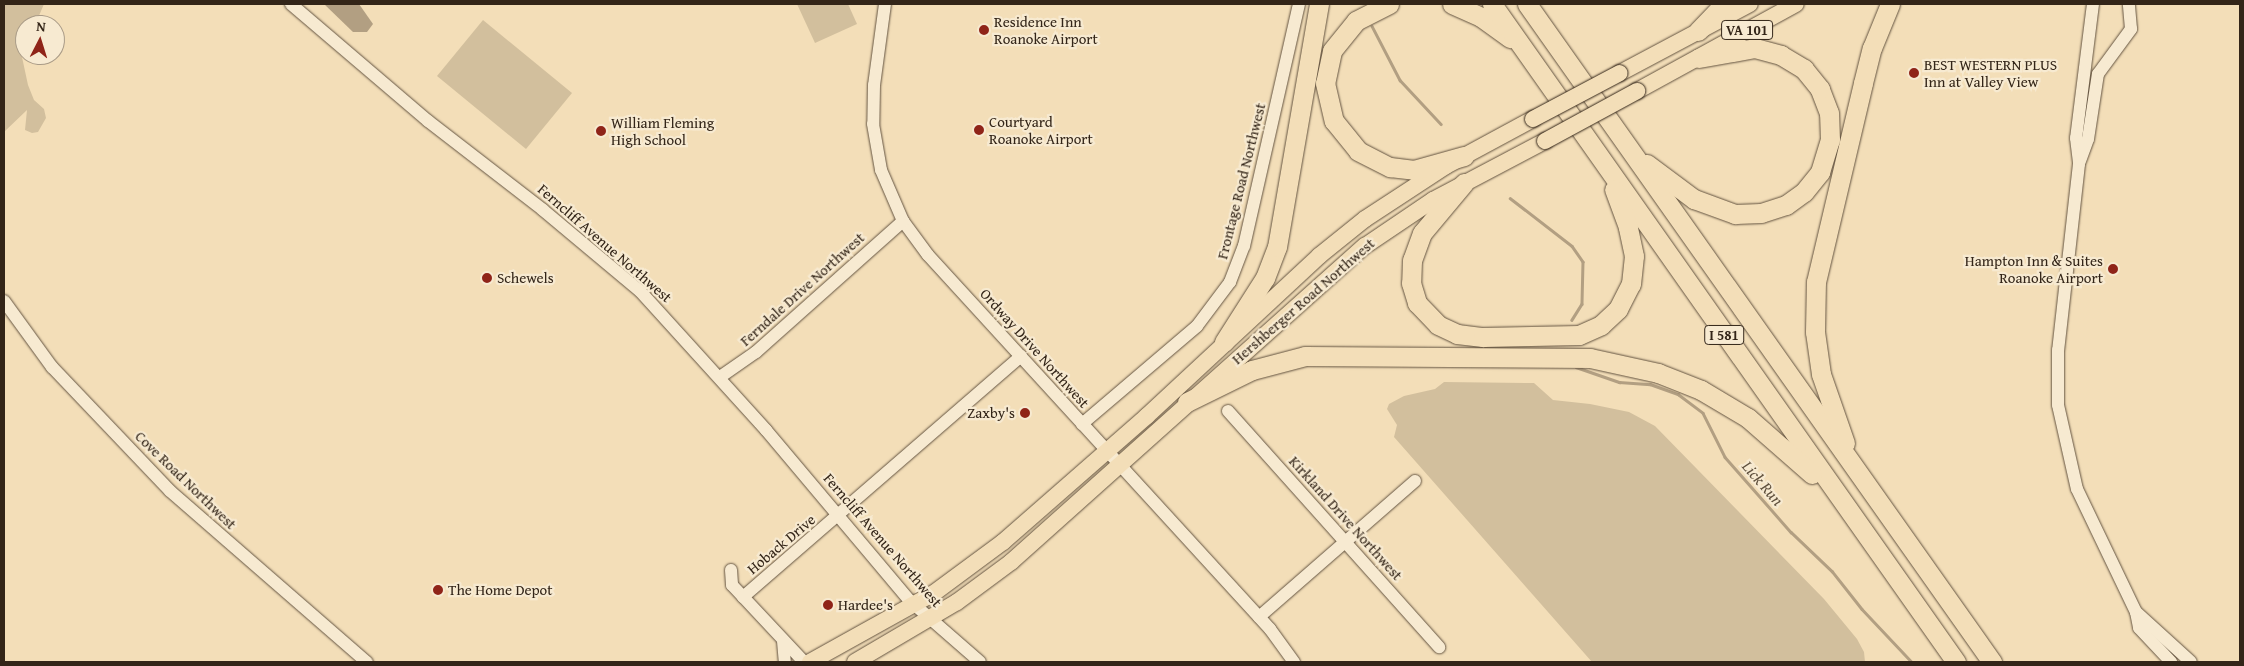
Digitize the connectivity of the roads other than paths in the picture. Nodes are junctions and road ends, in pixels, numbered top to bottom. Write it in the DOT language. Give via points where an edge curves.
graph roads {
  1 [pos="292,4"];
  2 [pos="885,4"];
  3 [pos="1299,4"];
  4 [pos="1319,4"];
  5 [pos="1389,4"];
  6 [pos="1452,4"];
  7 [pos="1492,4"];
  8 [pos="1527,4"];
  9 [pos="1540,4"];
  10 [pos="1724,4"];
  11 [pos="1750,4"];
  12 [pos="1796,4"];
  13 [pos="1890,4"];
  14 [pos="2093,4"];
  15 [pos="2128,4"];
  16 [pos="1698,31"];
  17 [pos="1550,37"];
  18 [pos="1522,47"];
  19 [pos="1699,58"];
  20 [pos="1632,154"];
  21 [pos="1464,156"];
  22 [pos="2079,164"];
  23 [pos="1606,167"];
  24 [pos="1464,183"];
  25 [pos="904,221"];
  26 [pos="4,301"];
  27 [pos="1224,342"];
  28 [pos="1021,356"];
  29 [pos="720,377"];
  30 [pos="1187,402"];
  31 [pos="1228,411"];
  32 [pos="1082,424"];
  33 [pos="1107,451"];
  34 [pos="1120,465"];
  35 [pos="1856,472"];
  36 [pos="1414,480"];
  37 [pos="1843,503"];
  38 [pos="839,516"];
  39 [pos="1346,542"];
  40 [pos="732,570"];
  41 [pos="743,597"];
  42 [pos="914,605"];
  43 [pos="2136,612"];
  44 [pos="1259,617"];
  45 [pos="930,619"];
  46 [pos="783,641"];
  47 [pos="1439,647"];
  48 [pos="367,662"];
  49 [pos="785,662"];
  50 [pos="804,662"];
  51 [pos="810,662"];
  52 [pos="855,662"];
  53 [pos="980,662"];
  54 [pos="1294,662"];
  55 [pos="1956,662"];
  56 [pos="1992,662"];
  57 [pos="2170,662"];
  58 [pos="2191,662"];
  1 -- 29 [label="street, Ferncliff Avenue Northwest" via="428,121 613,268 660,311"];
  2 -- 25 [label="street, Ordway Drive Northwest" via="874,85 873,124 881,170"];
  3 -- 32 [label="street, Frontage Road Northwest" via="1244,246 1230,282 1197,326"];
  4 -- 27 [label="highway" via="1277,247 1265,278"];
  5 -- 21 [label="highway" via="1356,21 1332,52 1325,83 1334,121 1358,151 1390,167 1414,170"];
  6 -- 18 [label="highway" via="1481,17"];
  7 -- 18 [label="highway, I 581"];
  8 -- 17 [label="highway, I 581"];
  9 -- 17 [label="highway"];
  10 -- 16 [label="highway"];
  11 -- 16 [label="main road, Hershberger Road Northwest / VA 101"];
  12 -- 19 [label="main road, Hershberger Road Northwest / VA 101"];
  13 -- 35 [label="highway" via="1863,83 1816,282 1815,332 1821,374"];
  14 -- 22 [label="street" via="2076,138"];
  15 -- 22 [label="street" via="2131,29 2098,74 2088,139"];
  16 -- 21 [label="main road, Hershberger Road Northwest / VA 101, bridge"];
  17 -- 20 [label="highway, I 581"];
  18 -- 23 [label="highway, I 581"];
  19 -- 20 [label="highway" via="1743,49 1768,50 1790,60 1812,79 1826,101 1831,128 1828,150 1815,178 1794,200 1780,207 1761,213 1735,214 1694,199"];
  19 -- 24 [label="main road, Hershberger Road Northwest / VA 101, bridge"];
  20 -- 35 [label="highway, I 581"];
  21 -- 27 [label="main road, Hershberger Road Northwest / VA 101" via="1358,225"];
  22 -- 43 [label="street" via="2058,350 2058,405 2077,489"];
  23 -- 24 [label="highway" via="1632,243 1631,284 1624,301 1609,319 1589,331 1568,337 1468,336 1443,328 1422,310 1411,283 1416,245 1429,221"];
  23 -- 37 [label="highway, I 581"];
  24 -- 30 [label="main road, Hershberger Road Northwest / VA 101" via="1365,246"];
  25 -- 28 [label="street, Ordway Drive Northwest" via="928,255"];
  25 -- 29 [label="street, Ferndale Drive Northwest" via="756,352"];
  26 -- 48 [label="street, Cove Road Northwest" via="47,361 170,491"];
  27 -- 33 [label="main road, Hershberger Road Northwest / VA 101"];
  28 -- 32 [label="street, Ordway Drive Northwest"];
  28 -- 38 [label="street, Hoback Drive"];
  29 -- 38 [label="street, Ferncliff Avenue Northwest"];
  30 -- 34 [label="main road, Hershberger Road Northwest / VA 101"];
  30 -- 37 [label="highway" via="1252,370 1305,356 1522,355 1607,360 1677,380 1726,403 1767,433"];
  31 -- 39 [label="street, Kirkland Drive Northwest"];
  32 -- 33 [label="street, Ordway Drive Northwest"];
  33 -- 34 [label="street, Ordway Drive Northwest"];
  33 -- 42 [label="main road, Hershberger Road Northwest / VA 101" via="1003,542"];
  34 -- 44 [label="street, Ordway Drive Northwest"];
  34 -- 45 [label="main road, Hershberger Road Northwest / VA 101" via="1006,566"];
  35 -- 56 [label="highway, I 581"];
  36 -- 39 [label="street"];
  37 -- 55 [label="highway, I 581"];
  38 -- 41 [label="street, Hoback Drive"];
  38 -- 42 [label="street, Ferncliff Avenue Northwest"];
  39 -- 44 [label="street"];
  39 -- 47 [label="street, Kirkland Drive Northwest"];
  40 -- 41 [label="street" via="732,585"];
  41 -- 46 [label="street"];
  42 -- 45 [label="street, Ferncliff Avenue Northwest"];
  42 -- 51 [label="main road, Hershberger Road Northwest / VA 101"];
  43 -- 57 [label="street" via="2139,628"];
  43 -- 58 [label="street"];
  44 -- 54 [label="street, Ordway Drive Northwest"];
  45 -- 52 [label="main road, Hershberger Road Northwest / VA 101"];
  45 -- 53 [label="street, Ferncliff Avenue Northwest"];
  46 -- 49 [label="street"];
  46 -- 50 [label="street"];
}
